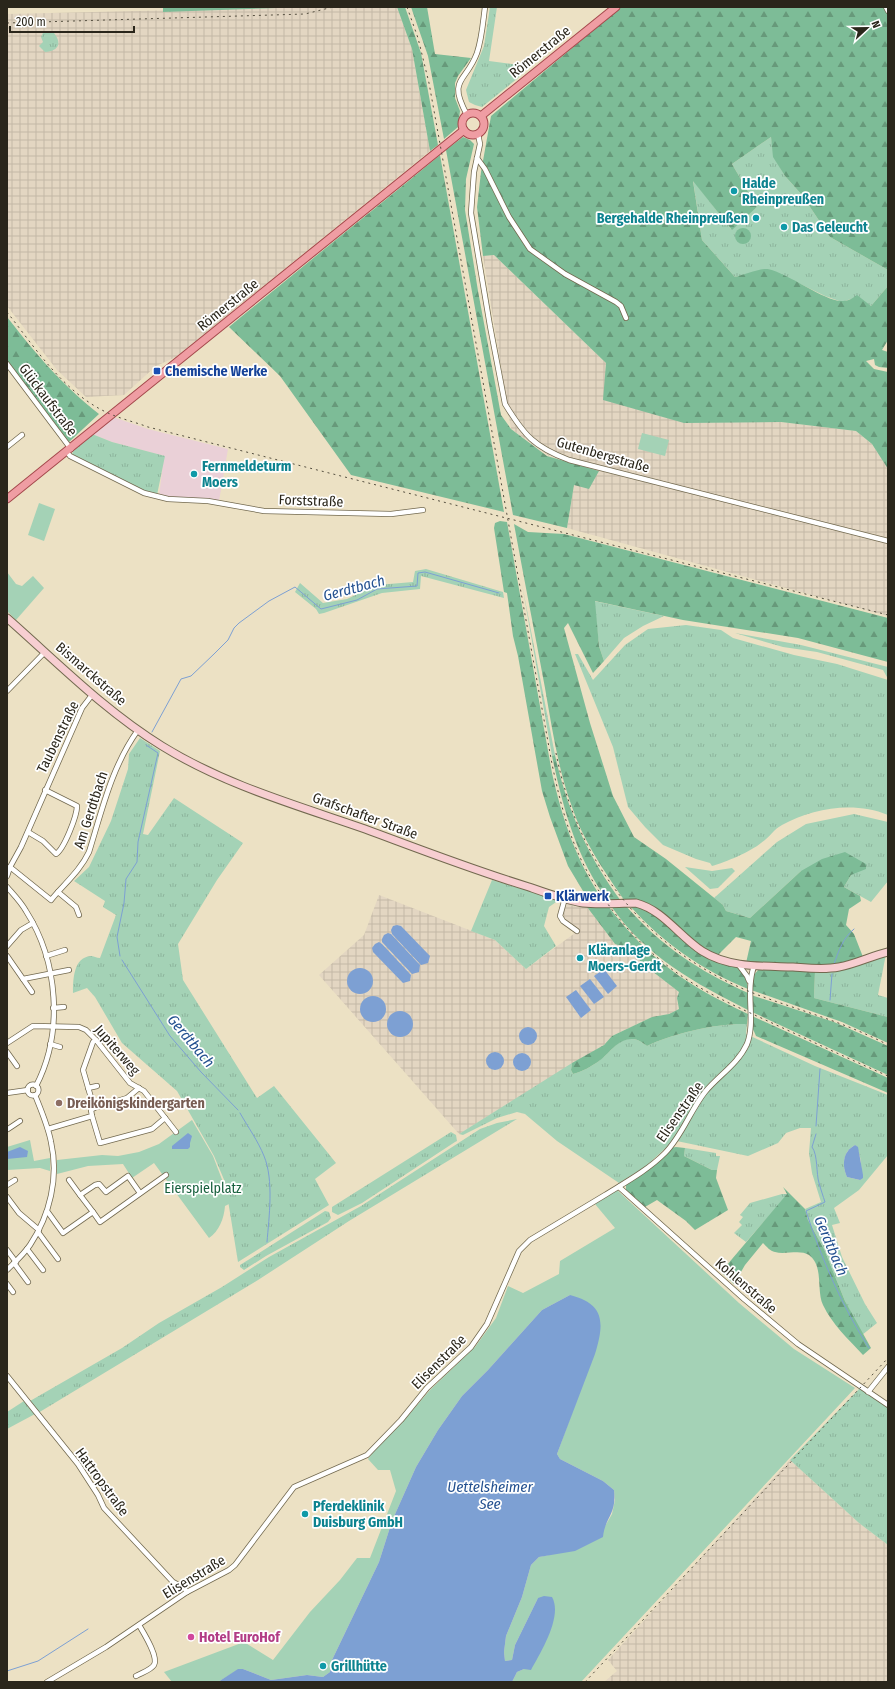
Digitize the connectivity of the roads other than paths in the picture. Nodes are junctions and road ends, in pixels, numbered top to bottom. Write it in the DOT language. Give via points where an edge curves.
graph roads {
  1 [pos="485,7"];
  2 [pos="616,7"];
  3 [pos="886,7"];
  4 [pos="888,12"];
  5 [pos="468,115"];
  6 [pos="481,116"];
  7 [pos="464,130"];
  8 [pos="478,134"];
  9 [pos="477,158"];
  10 [pos="626,318"];
  11 [pos="8,368"];
  12 [pos="22,435"];
  13 [pos="7,447"];
  14 [pos="69,451"];
  15 [pos="7,499"];
  16 [pos="422,510"];
  17 [pos="888,541"];
  18 [pos="7,618"];
  19 [pos="44,652"];
  20 [pos="7,691"];
  21 [pos="92,694"];
  22 [pos="138,730"];
  23 [pos="162,746"];
  24 [pos="45,790"];
  25 [pos="28,832"];
  26 [pos="10,867"];
  27 [pos="7,876"];
  28 [pos="7,883"];
  29 [pos="7,887"];
  30 [pos="58,892"];
  31 [pos="565,898"];
  32 [pos="79,915"];
  33 [pos="33,923"];
  34 [pos="577,931"];
  35 [pos="7,946"];
  36 [pos="65,950"];
  37 [pos="888,952"];
  38 [pos="7,956"];
  39 [pos="46,956"];
  40 [pos="738,964"];
  41 [pos="754,966"];
  42 [pos="69,970"];
  43 [pos="50,974"];
  44 [pos="23,979"];
  45 [pos="750,983"];
  46 [pos="32,992"];
  47 [pos="64,1007"];
  48 [pos="54,1008"];
  49 [pos="53,1026"];
  50 [pos="96,1040"];
  51 [pos="7,1043"];
  52 [pos="50,1044"];
  53 [pos="60,1047"];
  54 [pos="7,1052"];
  55 [pos="17,1066"];
  56 [pos="36,1086"];
  57 [pos="97,1086"];
  58 [pos="88,1088"];
  59 [pos="139,1088"];
  60 [pos="28,1090"];
  61 [pos="7,1093"];
  62 [pos="36,1095"];
  63 [pos="94,1108"];
  64 [pos="92,1116"];
  65 [pos="166,1118"];
  66 [pos="20,1121"];
  67 [pos="7,1129"];
  68 [pos="48,1129"];
  69 [pos="176,1132"];
  70 [pos="166,1175"];
  71 [pos="15,1180"];
  72 [pos="69,1180"];
  73 [pos="7,1185"];
  74 [pos="619,1187"];
  75 [pos="140,1193"];
  76 [pos="80,1195"];
  77 [pos="7,1197"];
  78 [pos="47,1211"];
  79 [pos="93,1212"];
  80 [pos="38,1231"];
  81 [pos="27,1249"];
  82 [pos="7,1250"];
  83 [pos="58,1259"];
  84 [pos="15,1262"];
  85 [pos="7,1270"];
  86 [pos="43,1270"];
  87 [pos="28,1282"];
  88 [pos="7,1284"];
  89 [pos="13,1292"];
  90 [pos="888,1367"];
  91 [pos="7,1376"];
  92 [pos="868,1392"];
  93 [pos="888,1405"];
  94 [pos="187,1592"];
  95 [pos="139,1625"];
  96 [pos="136,1676"];
  97 [pos="47,1682"];
  1 -- 5 [label="street" via="476,54 460,80 458,93"];
  2 -- 6 [label="main road, Römerstraße"];
  3 -- 4 [label="street"];
  5 -- 6 [label="main road" via="473,113"];
  5 -- 7 [label="main road" via="463,124"];
  6 -- 8 [label="main road" via="484,126"];
  7 -- 8 [label="main road" via="469,134"];
  7 -- 14 [label="main road, Römerstraße"];
  8 -- 9 [label="street, Gutenbergstraße" via="480,144"];
  9 -- 10 [label="street" via="508,217 530,249 565,274 616,302 621,306"];
  9 -- 17 [label="street, Gutenbergstraße" via="471,213 490,326 505,404 519,427 531,439 548,451 569,460"];
  11 -- 14 [label="street, Glückaufstraße"];
  12 -- 13 [label="street"];
  14 -- 15 [label="main road, Römerstraße"];
  14 -- 16 [label="street, Forststraße" via="70,456 77,460 157,498 208,501 264,511 391,514"];
  18 -- 19 [label="main road, Bismarckstraße"];
  19 -- 20 [label="street"];
  19 -- 21 [label="main road, Bismarckstraße"];
  21 -- 22 [label="main road, Bismarckstraße"];
  21 -- 24 [label="street, Taubenstraße" via="82,708"];
  22 -- 23 [label="main road, Bismarckstraße"];
  22 -- 30 [label="street, Am Gerdtbach" via="127,745 114,772 84,862"];
  23 -- 31 [label="main road, Grafschafter Straße" via="248,789 487,874"];
  24 -- 25 [label="street, Taubenstraße"];
  24 -- 25 [label="street, Taubenstraße" via="77,806 62,847 56,854 43,841"];
  25 -- 26 [label="street, Taubenstraße"];
  26 -- 27 [label="street, Taubenstraße"];
  26 -- 30 [label="street" via="51,900"];
  28 -- 29 [label="street"];
  29 -- 33 [label="street"];
  30 -- 32 [label="street" via="76,907"];
  31 -- 34 [label="street" via="560,916"];
  31 -- 40 [label="main road, Grafschafter Straße" via="583,903 642,905 655,910 688,941 714,958"];
  33 -- 35 [label="street" via="21,930"];
  33 -- 39 [label="street"];
  36 -- 39 [label="street"];
  37 -- 41 [label="main road, Grafschafter Straße" via="829,969"];
  38 -- 44 [label="street"];
  39 -- 43 [label="street"];
  40 -- 41 [label="main road, Grafschafter Straße"];
  40 -- 45 [label="street" via="748,976"];
  41 -- 45 [label="street, Elisenstraße"];
  42 -- 43 [label="street"];
  43 -- 44 [label="street"];
  43 -- 48 [label="street"];
  44 -- 46 [label="street"];
  45 -- 74 [label="street, Elisenstraße" via="749,1034 742,1052 705,1092 666,1152"];
  47 -- 48 [label="street"];
  48 -- 49 [label="street"];
  49 -- 50 [label="street, Jupiterweg" via="83,1028"];
  49 -- 51 [label="street, Jupiterweg" via="33,1026"];
  49 -- 52 [label="street"];
  50 -- 58 [label="street" via="83,1070"];
  50 -- 59 [label="street, Jupiterweg" via="130,1083"];
  52 -- 53 [label="street"];
  52 -- 56 [label="street"];
  54 -- 55 [label="street"];
  56 -- 60 [label="street" via="30,1085"];
  56 -- 62 [label="street"];
  57 -- 58 [label="street"];
  58 -- 63 [label="street"];
  59 -- 63 [label="street, Jupiterweg" via="127,1098"];
  59 -- 65 [label="street, Jupiterweg"];
  60 -- 61 [label="street"];
  60 -- 62 [label="street" via="30,1094"];
  62 -- 68 [label="street"];
  63 -- 64 [label="street" via="91,1110"];
  64 -- 65 [label="street" via="100,1143 152,1129"];
  64 -- 68 [label="street"];
  65 -- 69 [label="street, Jupiterweg"];
  66 -- 67 [label="street"];
  68 -- 78 [label="street" via="54,1171"];
  70 -- 75 [label="street"];
  71 -- 73 [label="street"];
  72 -- 76 [label="street"];
  74 -- 92 [label="street, Kohlenstraße" via="798,1344"];
  74 -- 94 [label="street, Elisenstraße" via="523,1246 488,1324 476,1341 427,1388 367,1455 294,1487 232,1568"];
  75 -- 76 [label="street" via="128,1176 106,1192 99,1184"];
  75 -- 79 [label="street" via="100,1222"];
  76 -- 79 [label="street"];
  77 -- 80 [label="street"];
  78 -- 79 [label="street" via="63,1234"];
  78 -- 80 [label="street"];
  80 -- 81 [label="street"];
  80 -- 83 [label="street"];
  81 -- 84 [label="street"];
  81 -- 86 [label="street"];
  82 -- 84 [label="street"];
  84 -- 85 [label="street"];
  84 -- 87 [label="street"];
  88 -- 89 [label="street"];
  90 -- 92 [label="street"];
  91 -- 94 [label="street, Hattropstraße" via="78,1464 109,1513 173,1582"];
  92 -- 93 [label="street, Kohlenstraße"];
  94 -- 95 [label="street, Elisenstraße"];
  95 -- 96 [label="street" via="156,1660 153,1666"];
  95 -- 97 [label="street, Elisenstraße"];
}
